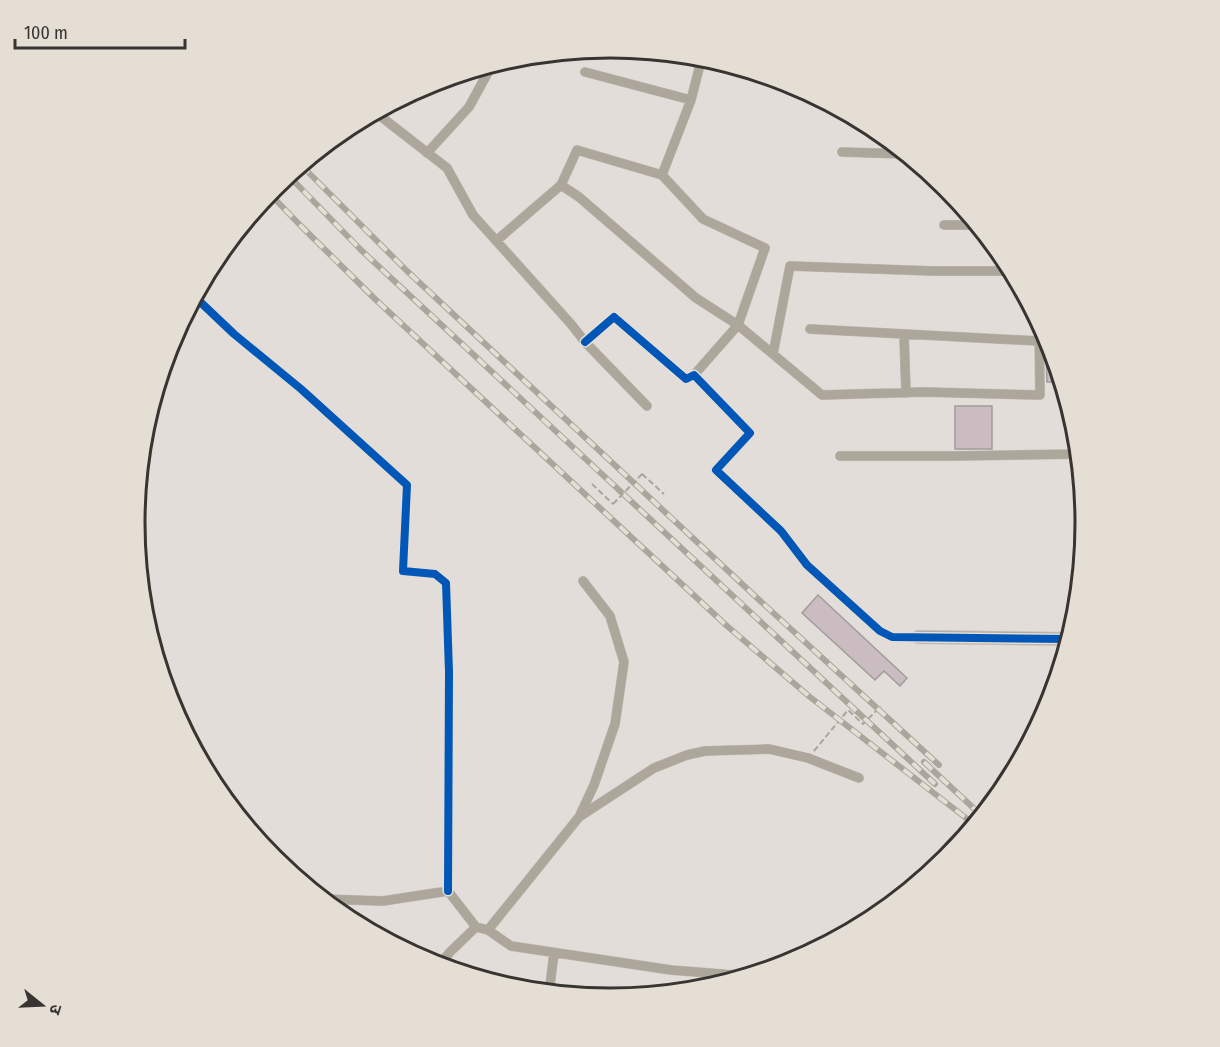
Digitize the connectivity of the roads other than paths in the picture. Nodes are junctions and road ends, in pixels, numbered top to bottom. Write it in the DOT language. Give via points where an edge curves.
graph roads {
  1 [pos="700,67"];
  2 [pos="585,72"];
  3 [pos="487,75"];
  4 [pos="691,100"];
  5 [pos="383,118"];
  6 [pos="887,150"];
  7 [pos="842,152"];
  8 [pos="427,153"];
  9 [pos="662,175"];
  10 [pos="561,185"];
  11 [pos="944,225"];
  12 [pos="967,225"];
  13 [pos="496,241"];
  14 [pos="1001,271"];
  15 [pos="201,303"];
  16 [pos="738,325"];
  17 [pos="810,329"];
  18 [pos="904,334"];
  19 [pos="1038,341"];
  20 [pos="585,342"];
  21 [pos="1040,346"];
  22 [pos="773,354"];
  23 [pos="694,375"];
  24 [pos="906,393"];
  25 [pos="647,406"];
  26 [pos="1070,454"];
  27 [pos="840,456"];
  28 [pos="583,581"];
  29 [pos="918,637"];
  30 [pos="1060,639"];
  31 [pos="859,778"];
  32 [pos="579,817"];
  33 [pos="448,891"];
  34 [pos="337,900"];
  35 [pos="476,927"];
  36 [pos="488,930"];
  37 [pos="554,953"];
  38 [pos="445,958"];
  39 [pos="725,974"];
  40 [pos="550,985"];
  1 -- 4 [label="street"];
  2 -- 4 [label="street"];
  3 -- 8 [label="street" via="469,108"];
  4 -- 9 [label="street"];
  5 -- 8 [label="street"];
  6 -- 7 [label="street"];
  8 -- 13 [label="street" via="447,168 473,215"];
  9 -- 10 [label="street" via="577,150"];
  9 -- 16 [label="street" via="704,219 765,248"];
  10 -- 13 [label="street"];
  10 -- 16 [label="street" via="579,196 696,298"];
  11 -- 12 [label="street"];
  13 -- 20 [label="street"];
  14 -- 22 [label="street" via="790,266"];
  15 -- 33 [label="street" via="407,485 403,572 435,574 446,583"];
  16 -- 22 [label="street"];
  16 -- 23 [label="street"];
  17 -- 18 [label="street"];
  18 -- 19 [label="street"];
  18 -- 24 [label="street"];
  20 -- 23 [label="street" via="614,316 686,379"];
  20 -- 25 [label="street"];
  21 -- 24 [label="street" via="1040,395"];
  22 -- 24 [label="street" via="822,395"];
  23 -- 29 [label="street" via="750,433 716,470 782,531 807,565 880,631 892,637"];
  26 -- 27 [label="street"];
  28 -- 32 [label="street" via="610,616 624,662 615,724"];
  29 -- 30 [label="street"];
  31 -- 32 [label="street" via="808,758 769,749 705,751 654,768"];
  32 -- 36 [label="street"];
  33 -- 34 [label="street" via="383,901"];
  33 -- 35 [label="street"];
  35 -- 36 [label="street"];
  35 -- 38 [label="street"];
  36 -- 37 [label="street" via="511,946"];
  37 -- 39 [label="street"];
  37 -- 40 [label="street"];
}
